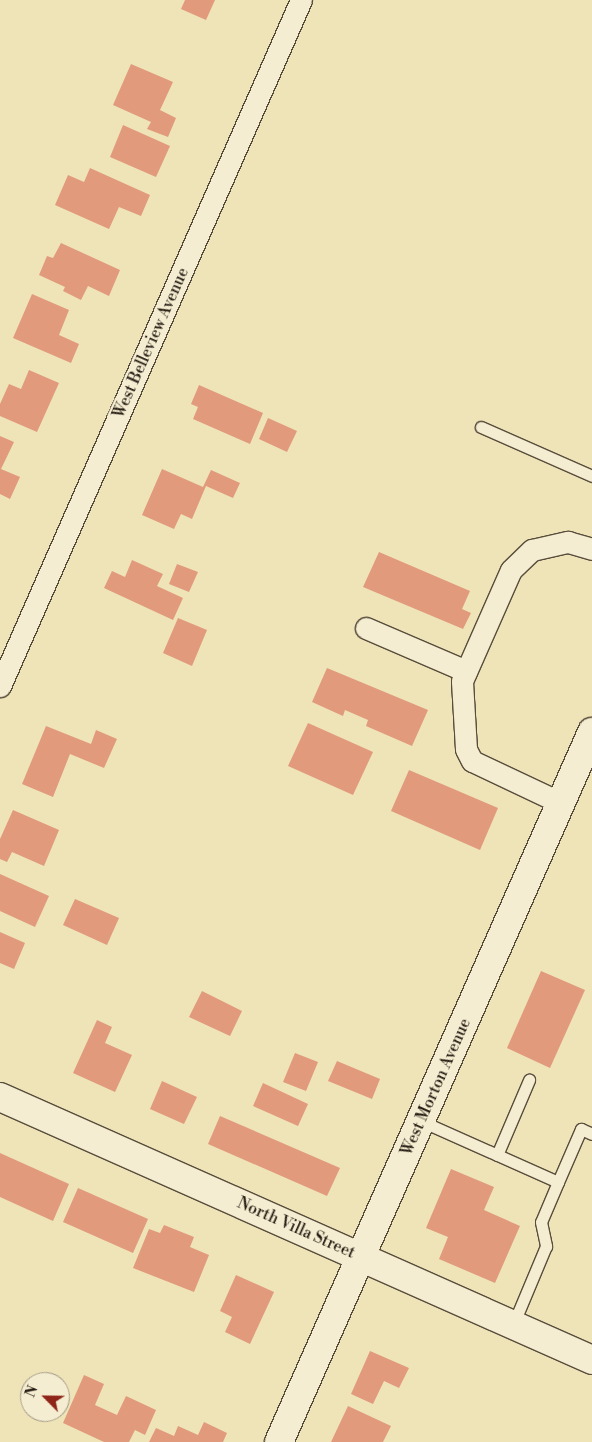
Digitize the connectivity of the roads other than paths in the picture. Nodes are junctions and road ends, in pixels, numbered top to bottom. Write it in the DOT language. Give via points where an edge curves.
graph roads {
  1 [pos="301,0"];
  2 [pos="481,427"];
  3 [pos="592,476"];
  4 [pos="592,549"];
  5 [pos="366,628"];
  6 [pos="466,671"];
  7 [pos="0,686"];
  8 [pos="592,732"];
  9 [pos="561,804"];
  10 [pos="529,1080"];
  11 [pos="0,1097"];
  12 [pos="421,1121"];
  13 [pos="592,1134"];
  14 [pos="497,1155"];
  15 [pos="558,1182"];
  16 [pos="362,1257"];
  17 [pos="513,1325"];
  18 [pos="592,1360"];
  19 [pos="279,1442"];
  1 -- 7 [label="street, West Belleview Avenue"];
  2 -- 3 [label="lane"];
  4 -- 6 [label="street" via="568,542 532,550 511,570"];
  5 -- 6 [label="street"];
  6 -- 9 [label="street" via="462,680 461,704 466,749 472,761"];
  8 -- 9 [label="main road, West Morton Avenue"];
  9 -- 12 [label="main road, West Morton Avenue"];
  10 -- 14 [label="lane"];
  11 -- 16 [label="main road, North Villa Street"];
  12 -- 14 [label="lane"];
  12 -- 16 [label="main road, West Morton Avenue"];
  13 -- 15 [label="lane" via="581,1129"];
  14 -- 15 [label="lane"];
  15 -- 17 [label="lane" via="541,1222 546,1246"];
  16 -- 17 [label="main road, North Villa Street"];
  16 -- 19 [label="main road, West Morton Avenue"];
  17 -- 18 [label="main road, North Villa Street"];
}
